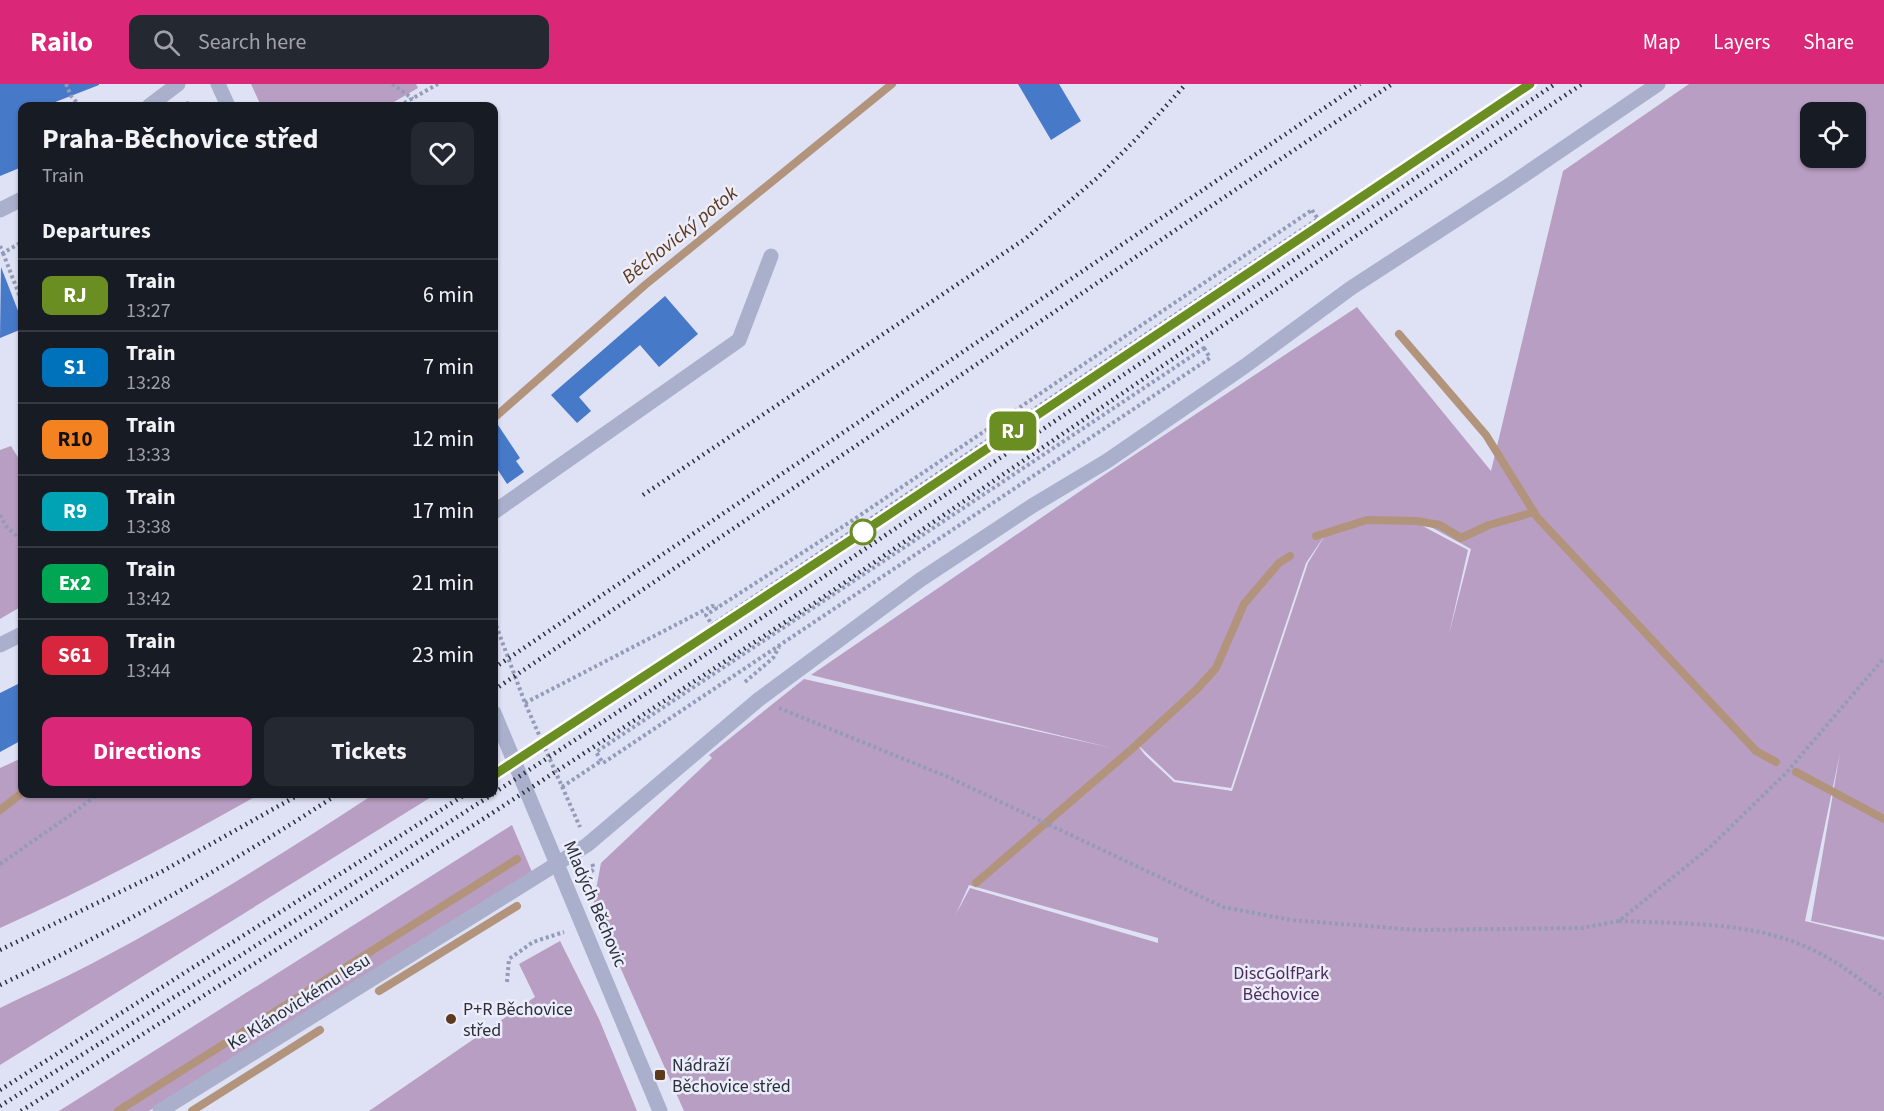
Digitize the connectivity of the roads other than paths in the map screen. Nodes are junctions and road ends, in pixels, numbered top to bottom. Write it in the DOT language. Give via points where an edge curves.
graph roads {
  1 [pos="178,84"];
  2 [pos="218,84"];
  3 [pos="1658,84"];
  4 [pos="154,102"];
  5 [pos="226,102"];
  6 [pos="18,201"];
  7 [pos="0,210"];
  8 [pos="771,256"];
  9 [pos="498,509"];
  10 [pos="18,636"];
  11 [pos="0,645"];
  12 [pos="498,722"];
  13 [pos="558,865"];
  14 [pos="159,1111"];
  15 [pos="660,1111"];
  1 -- 4 [label="street"];
  2 -- 5 [label="street"];
  3 -- 13 [label="street, Ke Klánovickému lesu" via="1350,288 1107,461 920,580 758,700 587,845"];
  6 -- 7 [label="street"];
  8 -- 9 [label="street" via="739,340"];
  10 -- 11 [label="street"];
  12 -- 13 [label="street, Mladých Běchovic"];
  13 -- 14 [label="street, Ke Klánovickému lesu"];
  13 -- 15 [label="street, Mladých Běchovic"];
}
